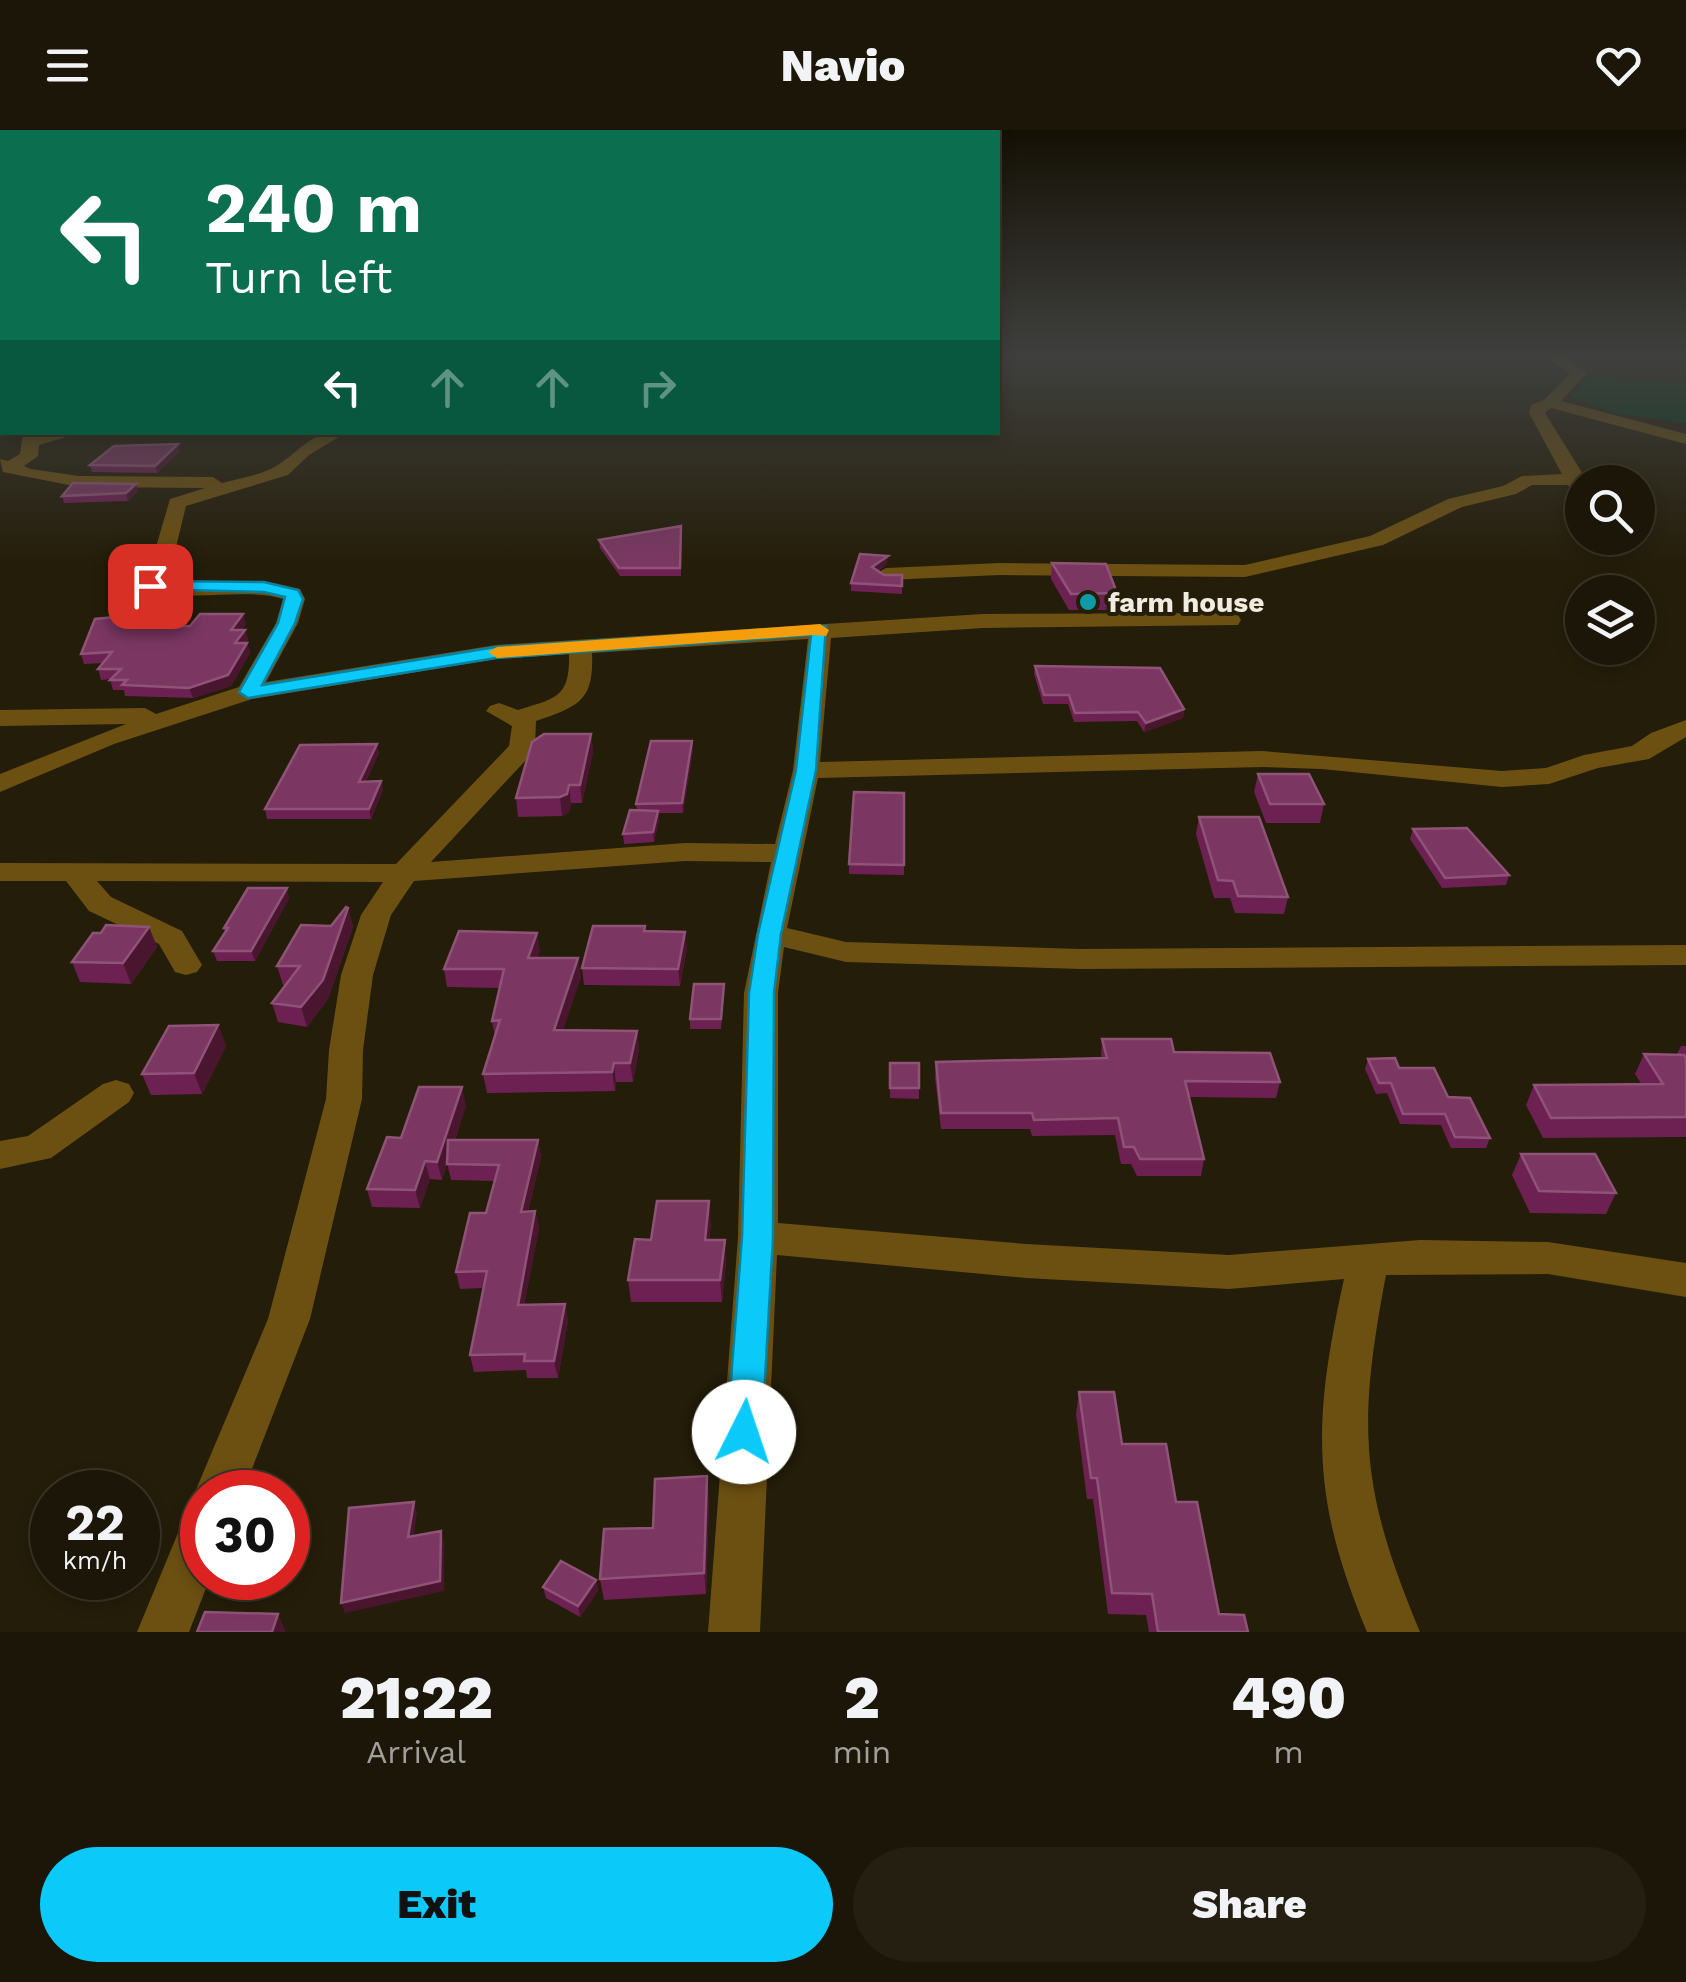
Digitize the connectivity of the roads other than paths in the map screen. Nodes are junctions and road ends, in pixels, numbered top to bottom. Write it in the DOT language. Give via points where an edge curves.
graph roads {
  1 [pos="1541,425"];
  2 [pos="1633,425"];
  3 [pos="333,435"];
  4 [pos="31,437"];
  5 [pos="1686,439"];
  6 [pos="1566,465"];
  7 [pos="5,466"];
  8 [pos="236,484"];
  9 [pos="1565,485"];
  10 [pos="886,574"];
  11 [pos="1230,620"];
  12 [pos="820,630"];
  13 [pos="581,647"];
  14 [pos="248,692"];
  15 [pos="174,716"];
  16 [pos="0,718"];
  17 [pos="1686,728"];
  18 [pos="806,770"];
  19 [pos="0,784"];
  20 [pos="789,853"];
  21 [pos="0,872"];
  22 [pos="75,873"];
  23 [pos="404,873"];
  24 [pos="770,934"];
  25 [pos="1686,955"];
  26 [pos="186,965"];
  27 [pos="116,1093"];
  28 [pos="0,1155"];
  29 [pos="758,1237"];
  30 [pos="1368,1263"];
  31 [pos="1686,1280"];
  32 [pos="228,1470"];
  33 [pos="180,1589"];
  34 [pos="163,1632"];
  35 [pos="734,1632"];
  36 [pos="1394,1632"];
  1 -- 6 [label="street"];
  2 -- 5 [label="street"];
  3 -- 8 [label="street" via="282,471"];
  4 -- 7 [label="street" via="29,456"];
  7 -- 8 [label="street" via="71,484"];
  8 -- 14 [label="street" via="175,506 166,547 144,579 157,587 264,587 292,594 287,623"];
  9 -- 10 [label="street" via="1528,480 1376,541 1245,571"];
  11 -- 12 [label="street" via="983,621"];
  12 -- 13 [label="street"];
  12 -- 18 [label="street"];
  13 -- 14 [label="street" via="496,652"];
  13 -- 23 [label="street" via="577,691 562,703 510,715 526,730 516,755"];
  14 -- 15 [label="street"];
  15 -- 16 [label="street"];
  15 -- 19 [label="street"];
  17 -- 18 [label="street" via="1640,753 1549,776 1502,779 1262,759"];
  18 -- 20 [label="street"];
  20 -- 23 [label="street" via="686,852"];
  20 -- 24 [label="street"];
  21 -- 22 [label="street"];
  22 -- 23 [label="street"];
  22 -- 26 [label="street" via="100,904 171,938"];
  23 -- 32 [label="street" via="376,914 357,975 344,1099 288,1319"];
  24 -- 25 [label="street" via="846,952 1082,958"];
  24 -- 29 [label="street" via="761,993"];
  27 -- 28 [label="street" via="50,1141"];
  29 -- 30 [label="street" via="1228,1272"];
  29 -- 35 [label="street"];
  30 -- 31 [label="street" via="1420,1256 1548,1258"];
  30 -- 36 [label="street" via="1340,1423 1344,1481"];
  33 -- 34 [label="street"];
}
